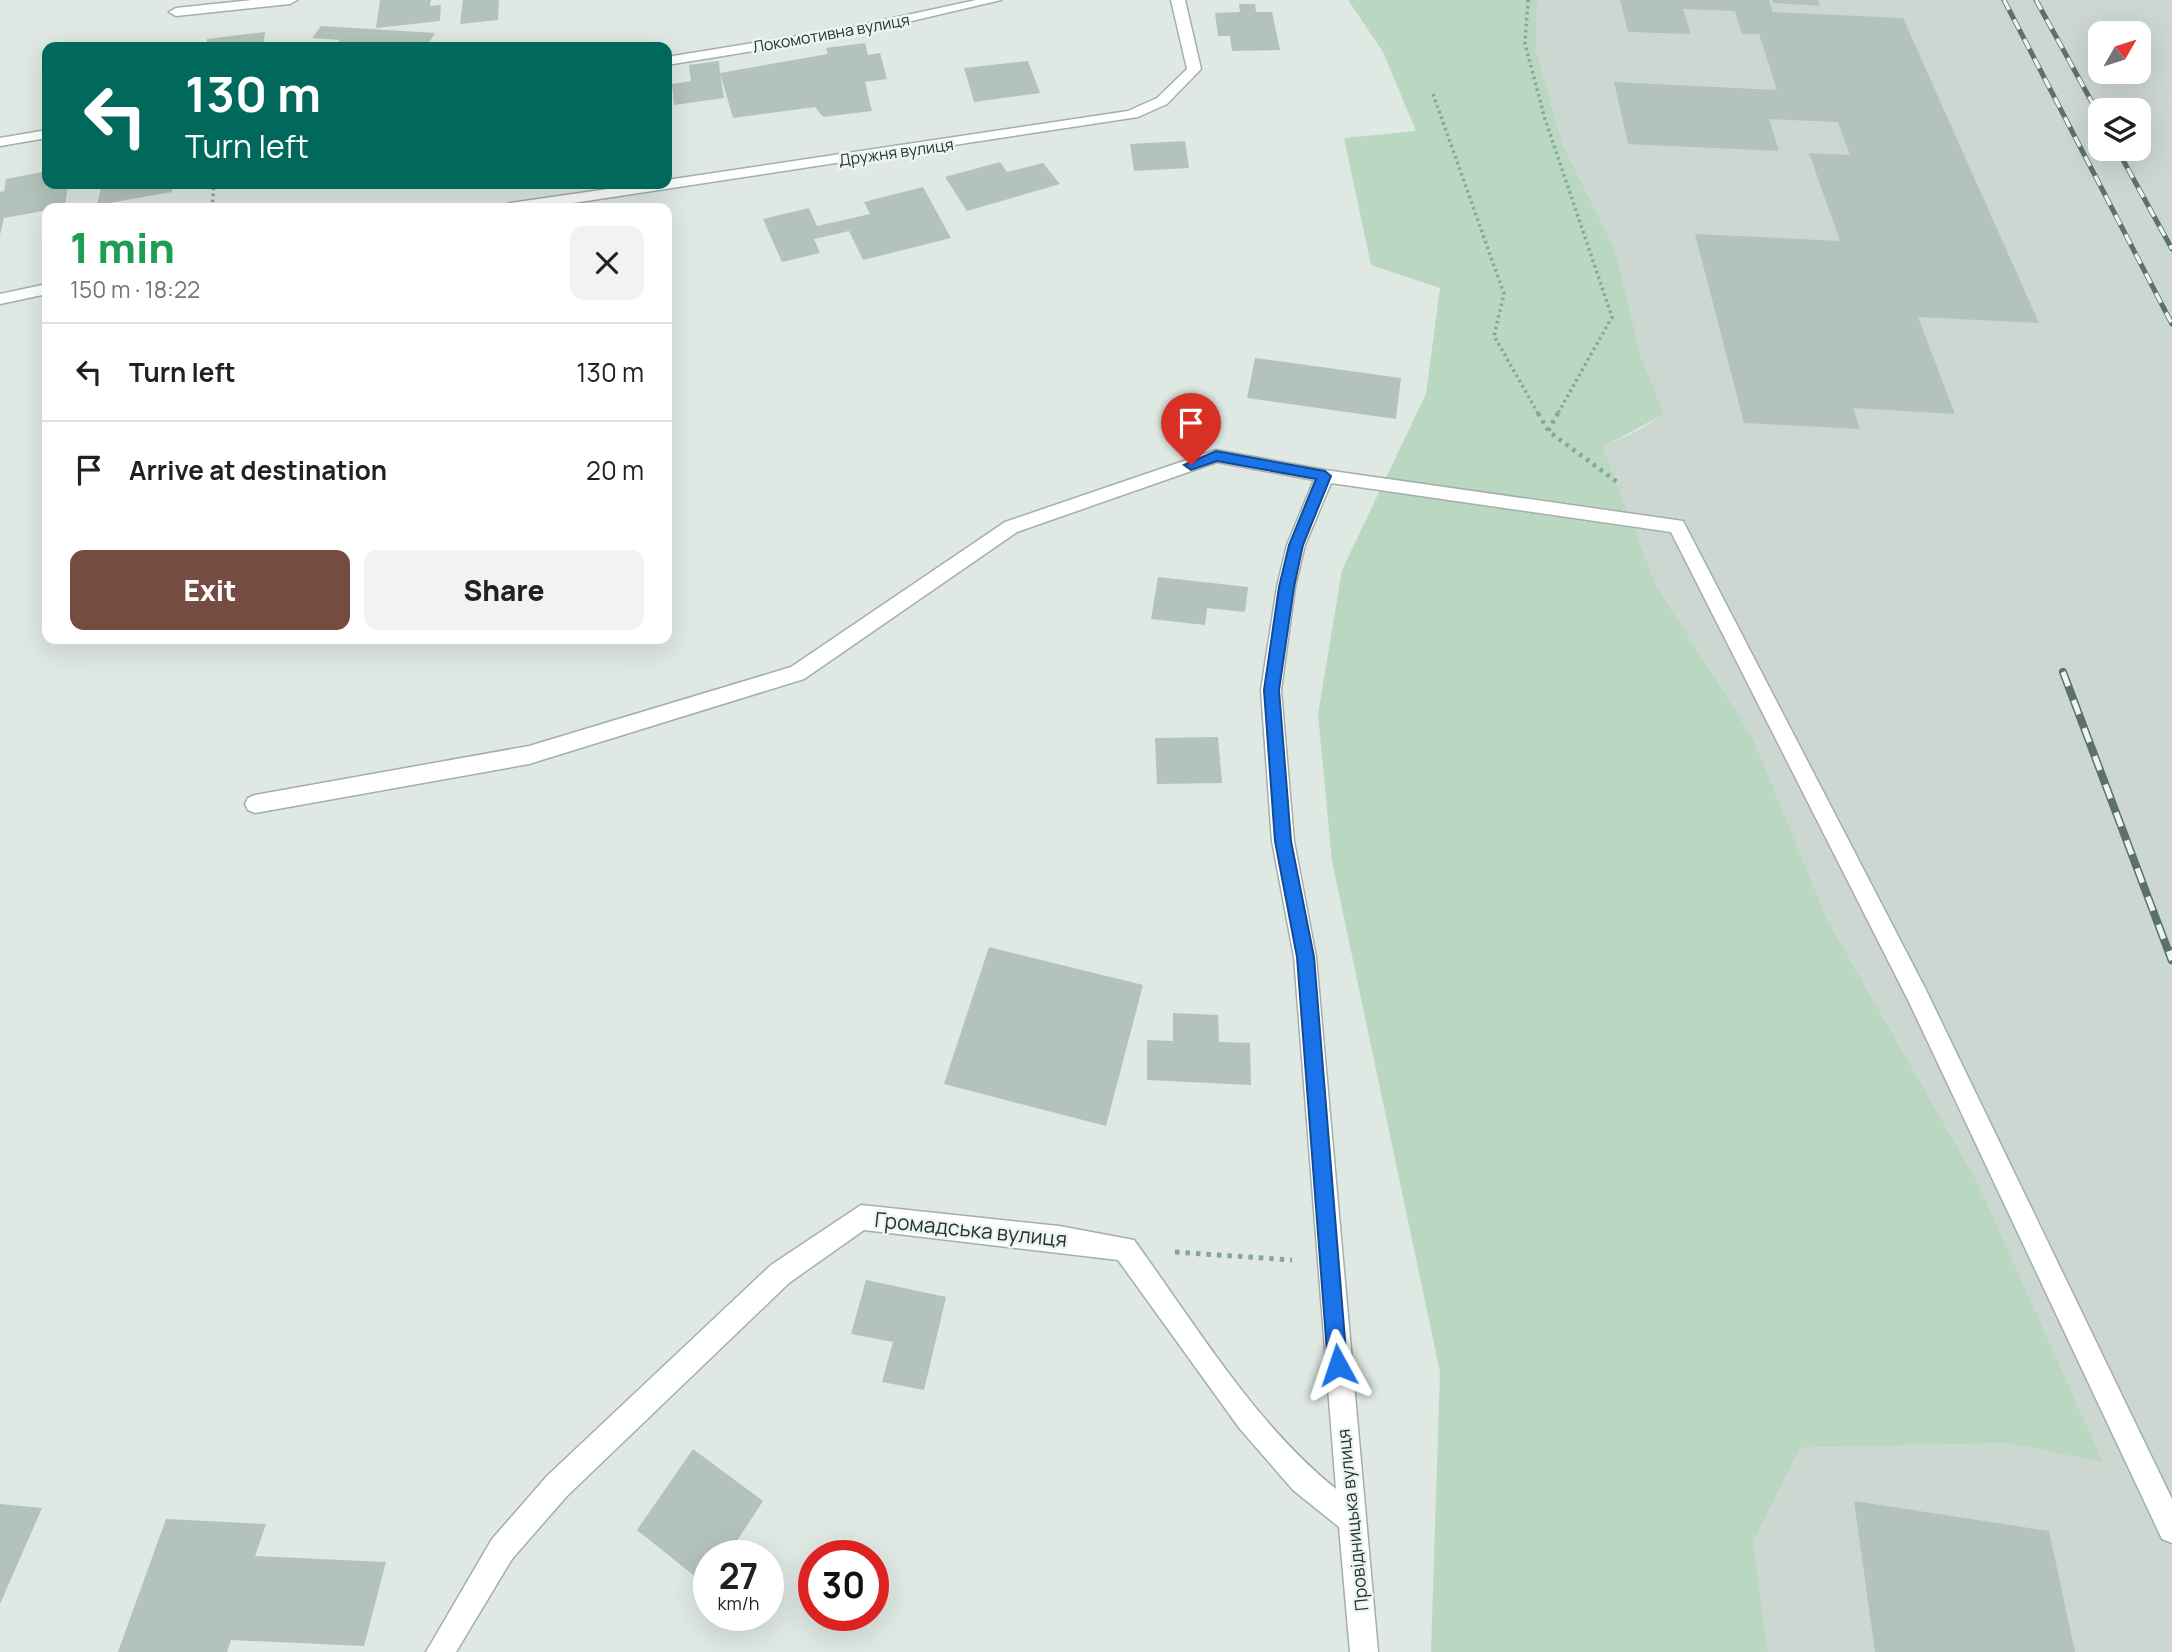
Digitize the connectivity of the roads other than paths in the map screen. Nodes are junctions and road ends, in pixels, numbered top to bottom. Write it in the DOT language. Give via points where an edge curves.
graph roads {
  1 [pos="290,0"];
  2 [pos="931,0"];
  3 [pos="994,0"];
  4 [pos="1178,0"];
  5 [pos="176,12"];
  6 [pos="940,12"];
  7 [pos="672,60"];
  8 [pos="42,135"];
  9 [pos="0,142"];
  10 [pos="672,184"];
  11 [pos="639,189"];
  12 [pos="544,203"];
  13 [pos="42,290"];
  14 [pos="0,299"];
  15 [pos="1325,476"];
  16 [pos="255,804"];
  17 [pos="1351,1519"];
  18 [pos="2172,1529"];
  19 [pos="440,1652"];
  20 [pos="1364,1652"];
  1 -- 5 [label="street"];
  2 -- 6 [label="street"];
  3 -- 6 [label="street, Локомотивна вулиця"];
  4 -- 10 [label="street, Дружня вулиця" via="1194,69 1168,100 1147,111"];
  6 -- 7 [label="street, Локомотивна вулиця"];
  8 -- 9 [label="street"];
  11 -- 12 [label="street, Дружня вулиця"];
  13 -- 14 [label="street"];
  15 -- 16 [label="street" via="1216,456 1011,527 797,673 528,755"];
  15 -- 17 [label="street, Провідницька вулиця" via="1296,545 1271,690 1283,841 1305,957"];
  15 -- 18 [label="street" via="1677,526 1917,995"];
  17 -- 19 [label="street, Громадська вулиця" via="1303,1480 1249,1420 1125,1249 1061,1237 861,1217 780,1274 557,1486 502,1549"];
  17 -- 20 [label="street, Провідницька вулиця"];
}
